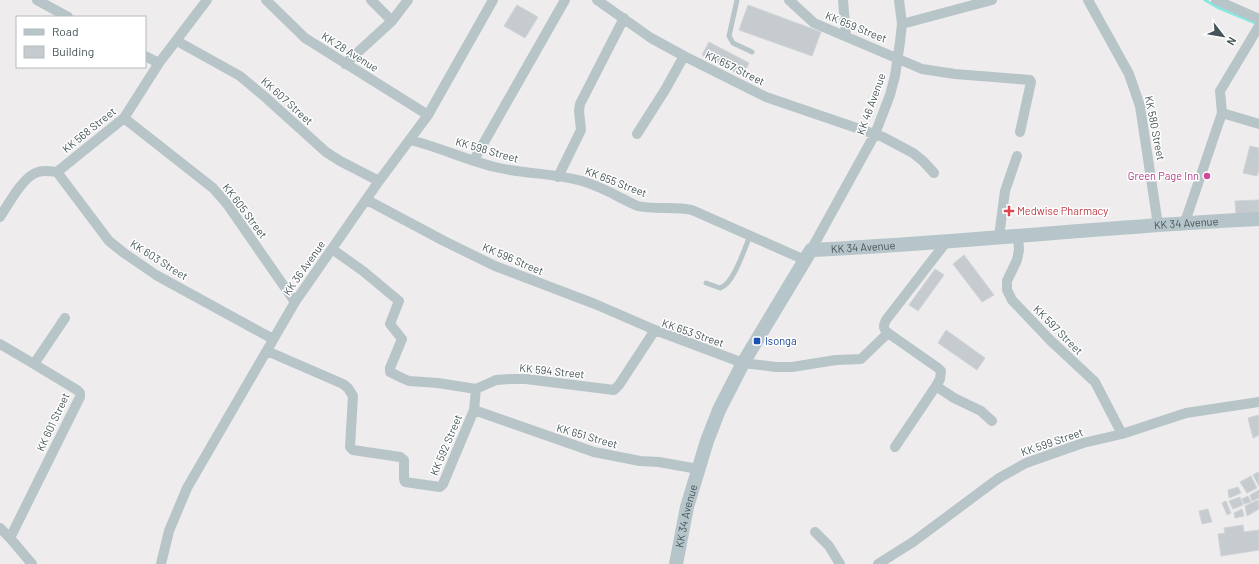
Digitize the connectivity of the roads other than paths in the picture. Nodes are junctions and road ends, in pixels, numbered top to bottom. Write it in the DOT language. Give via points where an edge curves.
graph roads {
  1 [pos="37,0"];
  2 [pos="207,0"];
  3 [pos="266,0"];
  4 [pos="371,0"];
  5 [pos="408,0"];
  6 [pos="493,0"];
  7 [pos="565,0"];
  8 [pos="597,0"];
  9 [pos="737,0"];
  10 [pos="789,0"];
  11 [pos="844,0"];
  12 [pos="899,0"];
  13 [pos="992,0"];
  14 [pos="1088,0"];
  15 [pos="1216,0"];
  16 [pos="66,16"];
  17 [pos="624,18"];
  18 [pos="1259,19"];
  19 [pos="392,21"];
  20 [pos="902,24"];
  21 [pos="1257,29"];
  22 [pos="846,36"];
  23 [pos="178,41"];
  24 [pos="752,52"];
  25 [pos="146,56"];
  26 [pos="684,56"];
  27 [pos="898,58"];
  28 [pos="159,63"];
  29 [pos="345,64"];
  30 [pos="1222,113"];
  31 [pos="428,115"];
  32 [pos="124,118"];
  33 [pos="1259,124"];
  34 [pos="1020,132"];
  35 [pos="637,134"];
  36 [pos="875,134"];
  37 [pos="410,140"];
  38 [pos="1017,156"];
  39 [pos="474,160"];
  40 [pos="57,172"];
  41 [pos="934,173"];
  42 [pos="558,177"];
  43 [pos="380,180"];
  44 [pos="367,200"];
  45 [pos="0,218"];
  46 [pos="1259,219"];
  47 [pos="1185,222"];
  48 [pos="1158,225"];
  49 [pos="750,236"];
  50 [pos="1018,236"];
  51 [pos="999,237"];
  52 [pos="947,241"];
  53 [pos="332,248"];
  54 [pos="808,255"];
  55 [pos="706,283"];
  56 [pos="295,302"];
  57 [pos="65,318"];
  58 [pos="655,330"];
  59 [pos="888,333"];
  60 [pos="273,339"];
  61 [pos="0,344"];
  62 [pos="267,351"];
  63 [pos="743,363"];
  64 [pos="34,364"];
  65 [pos="936,386"];
  66 [pos="616,388"];
  67 [pos="476,389"];
  68 [pos="1259,402"];
  69 [pos="474,410"];
  70 [pos="992,421"];
  71 [pos="1122,434"];
  72 [pos="895,447"];
  73 [pos="698,470"];
  74 [pos="0,528"];
  75 [pos="815,532"];
  76 [pos="10,538"];
  77 [pos="32,564"];
  78 [pos="161,564"];
  79 [pos="676,564"];
  80 [pos="840,564"];
  81 [pos="878,564"];
  1 -- 16 [label="street"];
  2 -- 23 [label="street, KK 568 Street"];
  3 -- 29 [label="street, KK 28 Avenue" via="305,38"];
  4 -- 19 [label="street"];
  5 -- 19 [label="street"];
  6 -- 31 [label="street, KK 36 Avenue"];
  7 -- 39 [label="street"];
  8 -- 17 [label="street, KK 657 Street"];
  9 -- 24 [label="lane" via="728,36 733,43"];
  10 -- 22 [label="street, KK 659 Street" via="814,23"];
  11 -- 22 [label="street"];
  12 -- 20 [label="street, KK 46 Avenue"];
  13 -- 20 [label="street"];
  14 -- 48 [label="street, KK 580 Street" via="1129,74 1140,106"];
  15 -- 18 [label="street"];
  17 -- 26 [label="street, KK 657 Street" via="651,38"];
  17 -- 42 [label="street" via="580,104 581,130"];
  19 -- 29 [label="street"];
  20 -- 27 [label="street, KK 46 Avenue"];
  21 -- 30 [label="street" via="1220,91"];
  22 -- 27 [label="street, KK 659 Street"];
  23 -- 28 [label="street, KK 568 Street"];
  23 -- 43 [label="street, KK 607 Street" via="240,76 326,152"];
  25 -- 28 [label="street"];
  26 -- 35 [label="street"];
  26 -- 36 [label="street, KK 657 Street" via="766,97"];
  27 -- 34 [label="street, KK 659 Street" via="922,69 1030,80"];
  27 -- 36 [label="street, KK 46 Avenue" via="890,95"];
  28 -- 32 [label="street, KK 568 Street"];
  29 -- 31 [label="street, KK 28 Avenue"];
  30 -- 33 [label="street"];
  30 -- 47 [label="street"];
  31 -- 37 [label="street, KK 36 Avenue"];
  32 -- 40 [label="street, KK 568 Street"];
  32 -- 56 [label="street, KK 605 Street" via="213,188"];
  36 -- 41 [label="street, KK 657 Street" via="913,153"];
  36 -- 54 [label="street, KK 46 Avenue"];
  37 -- 39 [label="street, KK 598 Street"];
  37 -- 43 [label="street, KK 36 Avenue"];
  38 -- 51 [label="street" via="1005,191"];
  39 -- 42 [label="street, KK 598 Street" via="493,167"];
  40 -- 45 [label="street" via="36,172 27,178"];
  40 -- 60 [label="street, KK 603 Street" via="109,241 124,253 156,275"];
  42 -- 49 [label="street, KK 655 Street" via="597,186 637,206 692,210"];
  43 -- 44 [label="street, KK 36 Avenue"];
  44 -- 53 [label="street, KK 36 Avenue"];
  44 -- 58 [label="street, KK 596 Street" via="444,242 495,266"];
  46 -- 47 [label="main road, KK 34 Avenue"];
  47 -- 48 [label="main road, KK 34 Avenue"];
  48 -- 50 [label="main road, KK 34 Avenue"];
  49 -- 54 [label="street, KK 655 Street"];
  49 -- 55 [label="lane" via="735,271 724,287"];
  50 -- 51 [label="main road, KK 34 Avenue"];
  50 -- 71 [label="street, KK 597 Street" via="1017,260 1007,281 1007,290 1012,300 1095,382"];
  51 -- 52 [label="main road, KK 34 Avenue"];
  52 -- 54 [label="main road, KK 34 Avenue"];
  52 -- 59 [label="street" via="886,320 883,326"];
  53 -- 56 [label="street, KK 36 Avenue"];
  53 -- 67 [label="street" via="399,301 390,324 402,339 390,372 409,381"];
  54 -- 63 [label="main road, KK 34 Avenue"];
  56 -- 60 [label="street, KK 36 Avenue"];
  57 -- 64 [label="street"];
  58 -- 63 [label="street, KK 653 Street"];
  58 -- 66 [label="street, KK 653 Street"];
  59 -- 63 [label="street, KK 653 Street" via="861,359 836,360 792,368"];
  59 -- 65 [label="street" via="941,371"];
  60 -- 62 [label="street, KK 36 Avenue"];
  61 -- 64 [label="street, KK 601 Street"];
  62 -- 69 [label="street, KK 592 Street" via="348,388 353,396 350,447 353,450 400,457 404,460 405,482 440,487 443,484"];
  62 -- 78 [label="street, KK 36 Avenue" via="187,488 169,531"];
  63 -- 73 [label="main road, KK 34 Avenue" via="719,410"];
  64 -- 76 [label="street, KK 601 Street" via="77,390 80,397"];
  65 -- 70 [label="street" via="981,411"];
  65 -- 72 [label="street"];
  66 -- 67 [label="street, KK 594 Street" via="614,390 511,379 496,380"];
  67 -- 69 [label="street, KK 592 Street"];
  68 -- 71 [label="street, KK 599 Street" via="1186,413"];
  69 -- 73 [label="street, KK 651 Street" via="594,452"];
  71 -- 81 [label="street, KK 599 Street" via="1083,443 1026,463 999,478 913,542"];
  73 -- 79 [label="main road, KK 34 Avenue" via="687,506"];
  74 -- 76 [label="street"];
  75 -- 80 [label="street" via="829,546"];
  76 -- 77 [label="street"];
}
